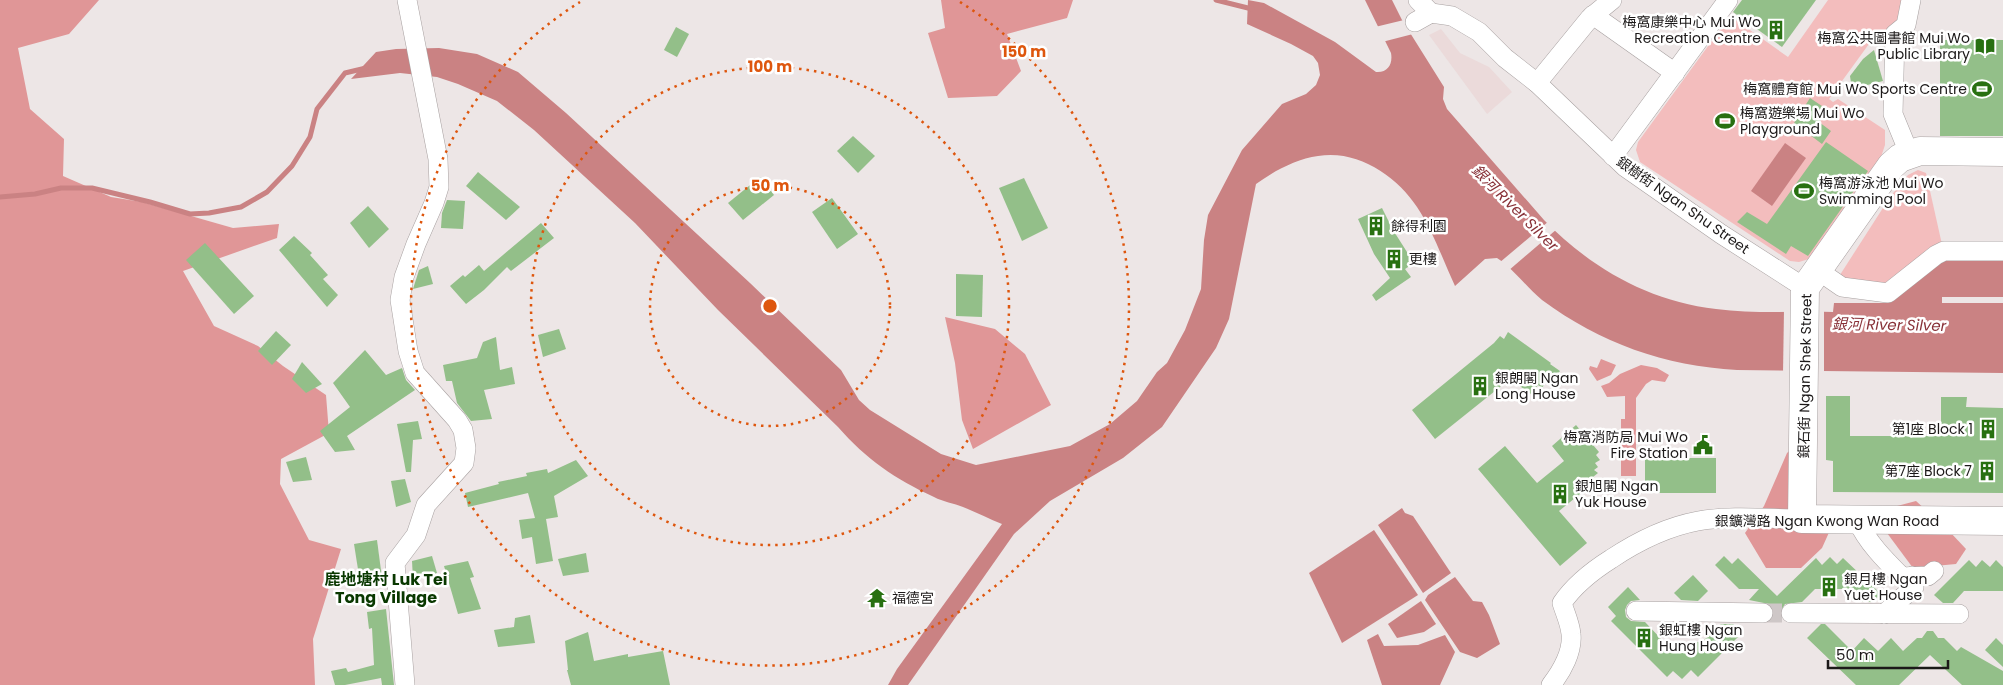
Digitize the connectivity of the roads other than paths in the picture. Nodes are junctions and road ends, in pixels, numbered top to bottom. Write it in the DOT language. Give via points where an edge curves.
graph roads {
  1 [pos="407,0"];
  2 [pos="1612,0"];
  3 [pos="1728,0"];
  4 [pos="1911,0"];
  5 [pos="1422,12"];
  6 [pos="1593,15"];
  7 [pos="1675,73"];
  8 [pos="1537,84"];
  9 [pos="2003,152"];
  10 [pos="1909,153"];
  11 [pos="1613,156"];
  12 [pos="2003,252"];
  13 [pos="1813,289"];
  14 [pos="1802,519"];
  15 [pos="1857,520"];
  16 [pos="2003,521"];
  17 [pos="1934,571"];
  18 [pos="1912,576"];
  19 [pos="1636,611"];
  20 [pos="1763,613"];
  21 [pos="1791,613"];
  22 [pos="1884,614"];
  23 [pos="1958,614"];
  24 [pos="405,685"];
  25 [pos="1551,685"];
  1 -- 24 [label="street" via="438,159 439,187 404,277 401,309 415,373 457,420 463,430 466,448 464,463 426,505 416,535 395,563"];
  2 -- 6 [label="street"];
  3 -- 7 [label="street"];
  4 -- 10 [label="street" via="1906,25 1895,34 1893,114"];
  5 -- 8 [label="street, 銀樹街 Ngan Shu Street" via="1452,16 1479,32"];
  6 -- 7 [label="street"];
  6 -- 8 [label="street"];
  7 -- 11 [label="street"];
  8 -- 11 [label="street, 銀樹街 Ngan Shu Street"];
  9 -- 10 [label="street"];
  10 -- 13 [label="street, 銀石街 Ngan Shek Street" via="1891,166"];
  11 -- 13 [label="street, 銀樹街 Ngan Shu Street" via="1721,234"];
  12 -- 13 [label="street, 銀樹街 Ngan Shu Street" via="1944,251 1888,293 1842,287"];
  13 -- 14 [label="street, 銀石街 Ngan Shek Street" via="1804,378"];
  14 -- 15 [label="street, 銀鑛灣路 Ngan Kwong Wan Road"];
  14 -- 25 [label="street, 銀鑛灣路 Ngan Kwong Wan Road" via="1699,521 1672,528 1624,550 1577,584 1562,603 1571,640 1566,661"];
  15 -- 16 [label="street, 銀鑛灣路 Ngan Kwong Wan Road"];
  15 -- 18 [label="street" via="1890,565 1902,577"];
  17 -- 18 [label="street" via="1928,576"];
  18 -- 22 [label="street" via="1914,587"];
  19 -- 20 [label="street"];
  21 -- 22 [label="street"];
  22 -- 23 [label="street"];
}
